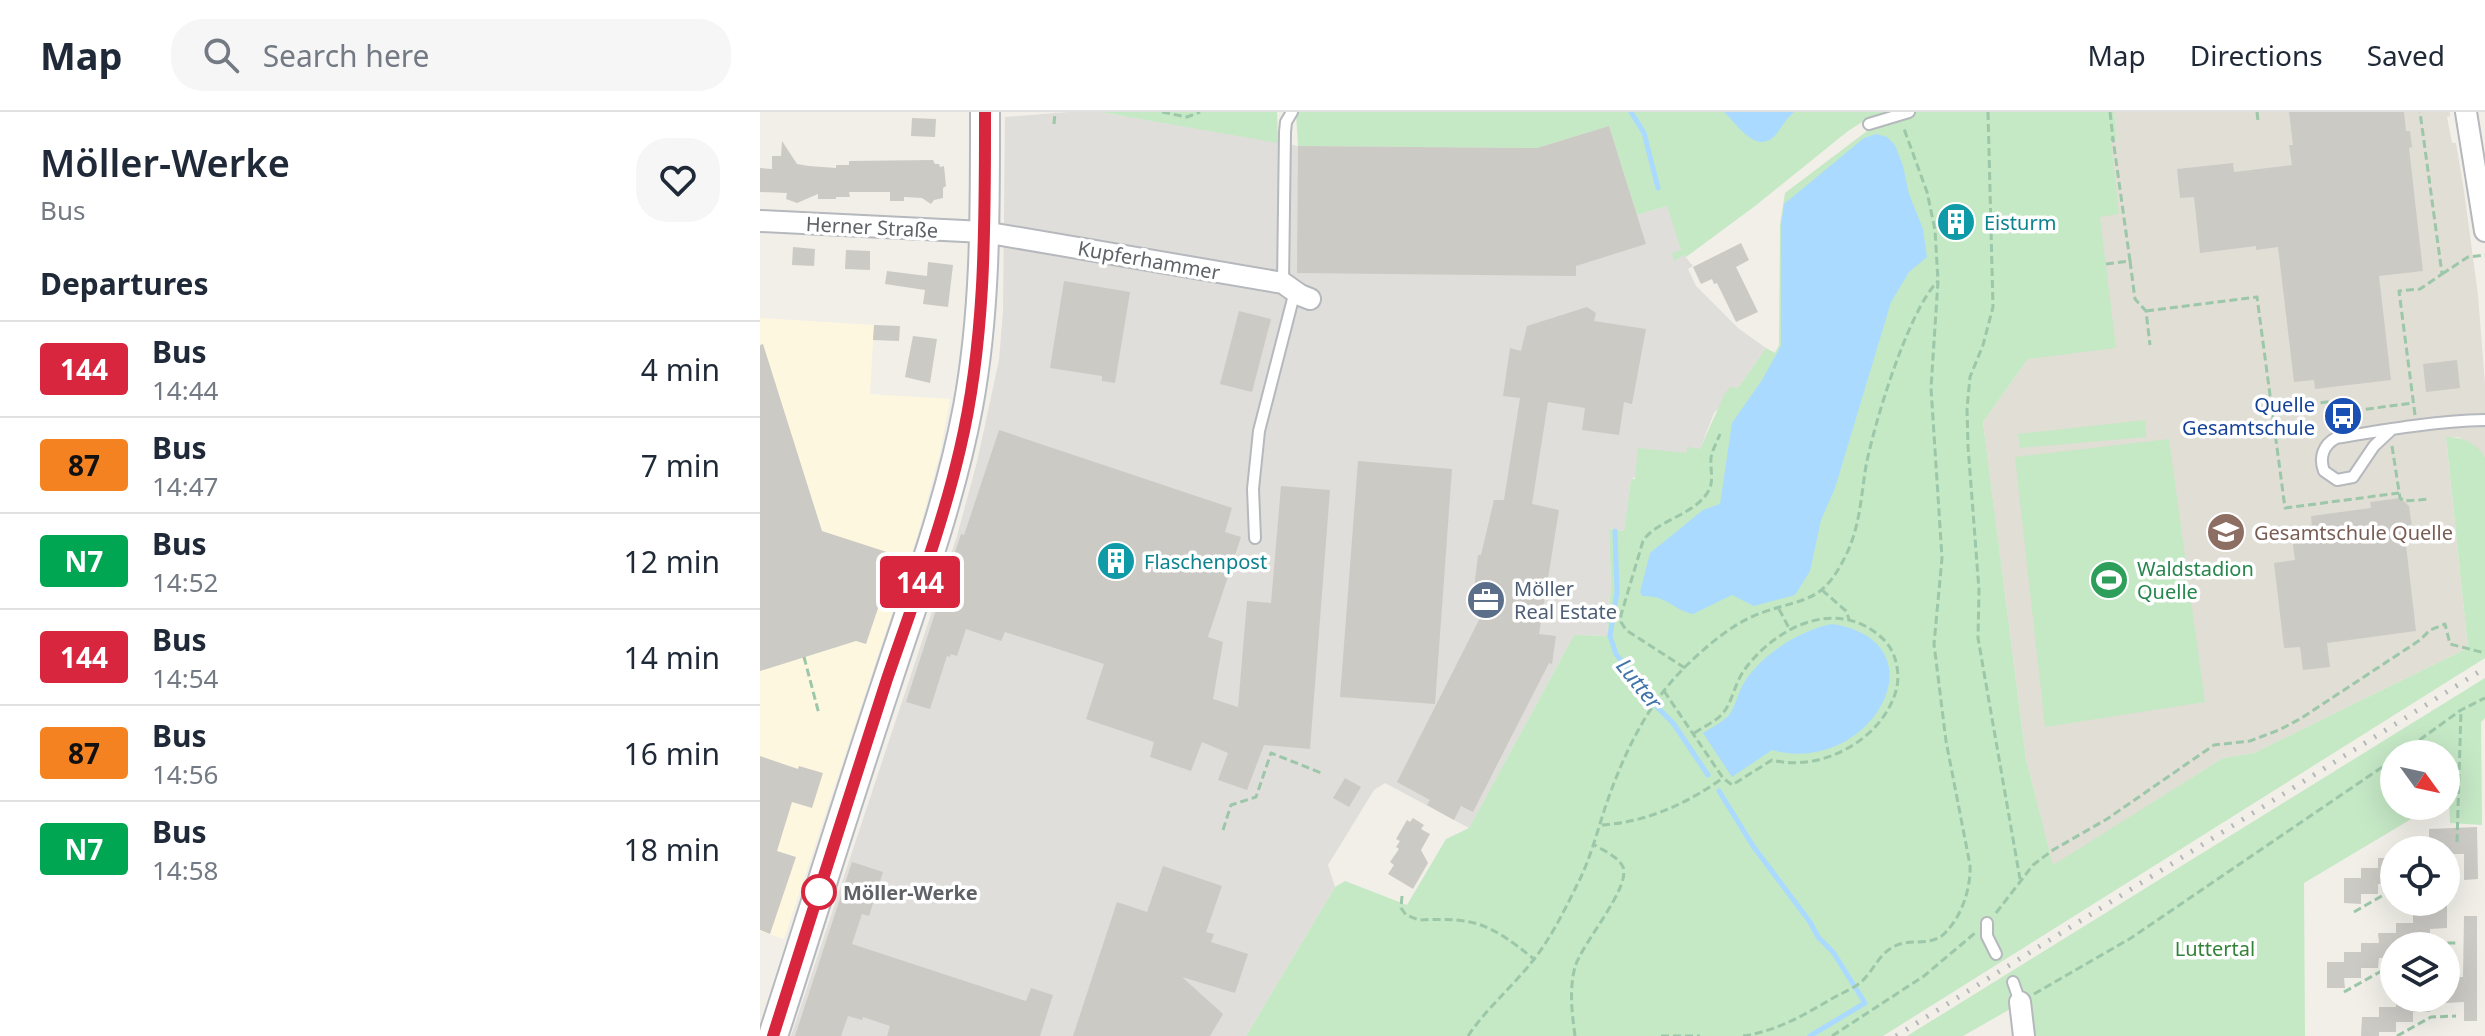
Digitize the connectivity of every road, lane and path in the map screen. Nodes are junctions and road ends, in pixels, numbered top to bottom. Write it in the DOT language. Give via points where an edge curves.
graph roads {
  1 [pos="985,112"];
  2 [pos="1055,112"];
  3 [pos="1162,112"];
  4 [pos="1200,112"];
  5 [pos="1292,112"];
  6 [pos="1988,112"];
  7 [pos="2110,112"];
  8 [pos="2257,112"];
  9 [pos="2420,112"];
  10 [pos="2466,112"];
  11 [pos="1904,113"];
  12 [pos="2258,121"];
  13 [pos="1054,124"];
  14 [pos="1869,124"];
  15 [pos="760,221"];
  16 [pos="2485,231"];
  17 [pos="984,232"];
  18 [pos="2485,255"];
  19 [pos="2130,261"];
  20 [pos="2106,264"];
  21 [pos="2442,274"];
  22 [pos="1938,281"];
  23 [pos="1296,291"];
  24 [pos="2146,311"];
  25 [pos="2150,345"];
  26 [pos="2413,403"];
  27 [pos="2272,409"];
  28 [pos="2485,420"];
  29 [pos="2417,427"];
  30 [pos="2390,431"];
  31 [pos="1720,434"];
  32 [pos="2399,493"];
  33 [pos="2430,499"];
  34 [pos="1255,538"];
  35 [pos="1822,590"];
  36 [pos="1779,609"];
  37 [pos="1849,619"];
  38 [pos="1790,630"];
  39 [pos="2485,653"];
  40 [pos="804,657"];
  41 [pos="1685,668"];
  42 [pos="1664,691"];
  43 [pos="2485,698"];
  44 [pos="2461,710"];
  45 [pos="819,714"];
  46 [pos="1693,734"];
  47 [pos="2419,740"];
  48 [pos="2380,769"];
  49 [pos="1324,774"];
  50 [pos="1723,778"];
  51 [pos="1600,825"];
  52 [pos="1223,830"];
  53 [pos="2457,836"];
  54 [pos="1593,844"];
  55 [pos="2020,879"];
  56 [pos="1402,896"];
  57 [pos="2380,897"];
  58 [pos="2354,912"];
  59 [pos="1987,926"];
  60 [pos="1996,954"];
  61 [pos="1534,959"];
  62 [pos="2380,972"];
  63 [pos="2013,982"];
  64 [pos="2344,992"];
  65 [pos="2020,1002"];
  66 [pos="2456,1016"];
  67 [pos="773,1036"];
  68 [pos="1468,1036"];
  69 [pos="1575,1036"];
  70 [pos="1661,1036"];
  71 [pos="1700,1036"];
  72 [pos="1743,1036"];
  73 [pos="1832,1036"];
  74 [pos="2024,1036"];
  75 [pos="2397,1036"];
  1 -- 17 [label="main road"];
  2 -- 13 [label="path"];
  3 -- 4 [label="path" via="1187,117"];
  5 -- 23 [label="lane" via="1285,128"];
  6 -- 55 [label="path" via="1993,307 1970,377 1968,446 1979,647"];
  7 -- 19 [label="path"];
  8 -- 12 [label="path"];
  9 -- 21 [label="path"];
  10 -- 16 [label="street"];
  11 -- 14 [label="lane"];
  11 -- 22 [label="path" via="1905,134 1933,214"];
  15 -- 17 [label="street, Herner Straße"];
  17 -- 23 [label="street, Kupferhammer"];
  17 -- 67 [label="main road" via="979,324 960,448"];
  18 -- 21 [label="path" via="2468,257"];
  19 -- 20 [label="path"];
  19 -- 24 [label="path" via="2135,299"];
  21 -- 26 [label="path" via="2420,289 2399,291"];
  22 -- 35 [label="path" via="1924,298 1888,388 1846,554"];
  22 -- 72 [label="path" via="1931,375 1942,558 1934,644 1971,878 1944,935 1890,948 1859,984 1786,1025"];
  23 -- 34 [label="lane" via="1259,431"];
  24 -- 25 [label="path"];
  24 -- 27 [label="path" via="2257,297"];
  26 -- 27 [label="path" via="2352,411 2334,401"];
  26 -- 29 [label="path"];
  27 -- 32 [label="path" via="2285,508"];
  28 -- 29 [label="lane"];
  29 -- 30 [label="lane"];
  30 -- 30 [label="lane" via="2330,441 2322,459 2324,471 2337,480 2353,477"];
  30 -- 32 [label="path"];
  31 -- 41 [label="path" via="1708,492 1646,535 1621,615 1626,630"];
  32 -- 33 [label="path" via="2404,501"];
  35 -- 36 [label="path"];
  35 -- 37 [label="path"];
  36 -- 38 [label="path"];
  36 -- 41 [label="path" via="1736,626"];
  37 -- 38 [label="path" via="1827,616"];
  37 -- 50 [label="path" via="1880,636 1894,655 1898,680 1886,712 1868,733 1832,756 1792,764 1772,760 1732,785"];
  38 -- 46 [label="path" via="1743,671 1725,712"];
  39 -- 55 [label="path" via="2450,644 2445,624 2430,630 2300,719 2250,741 2214,745 2053,850"];
  40 -- 45 [label="path"];
  41 -- 42 [label="path"];
  42 -- 46 [label="path"];
  42 -- 51 [label="path" via="1629,745"];
  43 -- 44 [label="path"];
  44 -- 47 [label="path"];
  44 -- 53 [label="path"];
  46 -- 50 [label="path"];
  48 -- 65 [label="path" via="2131,938"];
  49 -- 52 [label="path" via="1271,753 1256,797 1231,805"];
  50 -- 51 [label="path" via="1651,816"];
  51 -- 54 [label="path"];
  54 -- 61 [label="path" via="1581,877"];
  54 -- 69 [label="path" via="1617,859 1623,873 1617,895 1575,966"];
  55 -- 59 [label="path"];
  56 -- 61 [label="path" via="1401,908 1411,918 1471,920 1505,936"];
  57 -- 58 [label="path"];
  59 -- 60 [label="lane"];
  59 -- 73 [label="path" via="1924,976"];
  61 -- 68 [label="path"];
  62 -- 64 [label="path"];
  63 -- 65 [label="lane"];
  65 -- 74 [label="street"];
  66 -- 75 [label="path" via="2431,1017"];
  70 -- 71 [label="path"];
}
